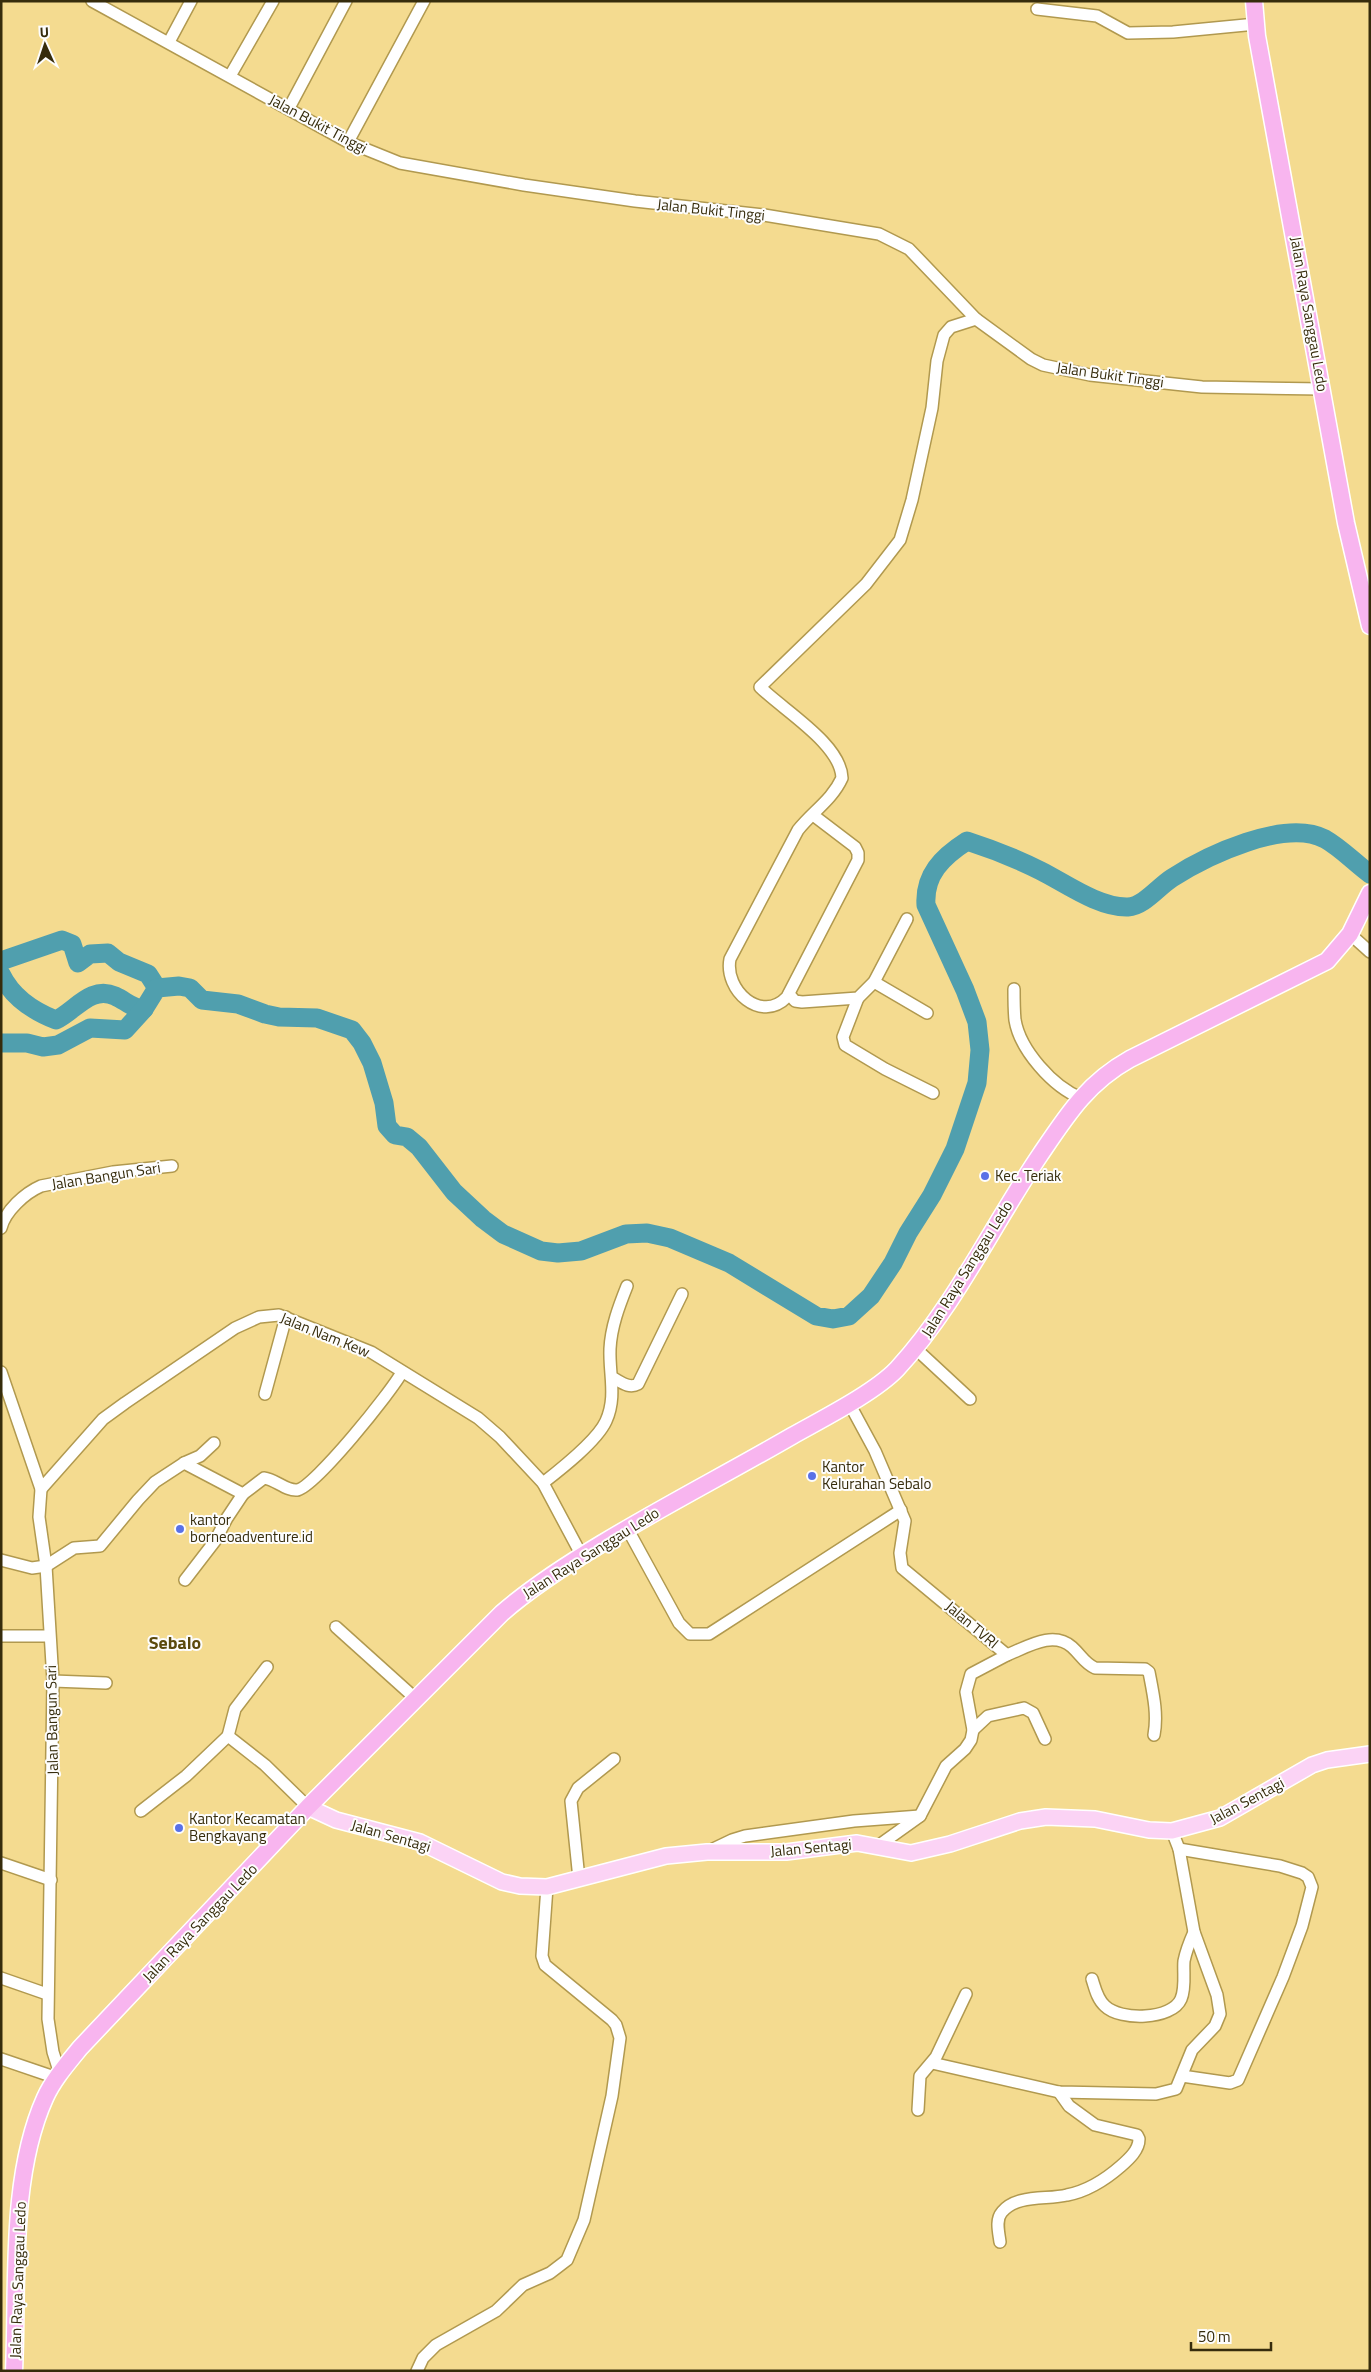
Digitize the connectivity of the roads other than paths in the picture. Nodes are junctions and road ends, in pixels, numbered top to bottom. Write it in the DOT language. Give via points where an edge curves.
graph roads {
  1 [pos="92,1"];
  2 [pos="191,1"];
  3 [pos="273,1"];
  4 [pos="346,1"];
  5 [pos="424,1"];
  6 [pos="1254,1"];
  7 [pos="111,6"];
  8 [pos="1037,9"];
  9 [pos="1256,24"];
  10 [pos="169,42"];
  11 [pos="230,76"];
  12 [pos="289,108"];
  13 [pos="348,142"];
  14 [pos="976,319"];
  15 [pos="1322,389"];
  16 [pos="1370,626"];
  17 [pos="813,815"];
  18 [pos="1368,895"];
  19 [pos="907,919"];
  20 [pos="1350,934"];
  21 [pos="1370,952"];
  22 [pos="874,982"];
  23 [pos="1014,989"];
  24 [pos="789,994"];
  25 [pos="858,998"];
  26 [pos="927,1013"];
  27 [pos="933,1093"];
  28 [pos="1081,1098"];
  29 [pos="172,1166"];
  30 [pos="1,1228"];
  31 [pos="627,1286"];
  32 [pos="682,1294"];
  33 [pos="286,1317"];
  34 [pos="915,1348"];
  35 [pos="1,1372"];
  36 [pos="402,1372"];
  37 [pos="613,1378"];
  38 [pos="265,1394"];
  39 [pos="970,1399"];
  40 [pos="849,1403"];
  41 [pos="214,1443"];
  42 [pos="184,1463"];
  43 [pos="543,1483"];
  44 [pos="41,1489"];
  45 [pos="243,1494"];
  46 [pos="901,1510"];
  47 [pos="628,1528"];
  48 [pos="42,1544"];
  49 [pos="62,1556"];
  50 [pos="582,1556"];
  51 [pos="1,1560"];
  52 [pos="46,1566"];
  53 [pos="185,1580"];
  54 [pos="336,1627"];
  55 [pos="1,1636"];
  56 [pos="50,1636"];
  57 [pos="1007,1655"];
  58 [pos="267,1667"];
  59 [pos="53,1681"];
  60 [pos="106,1683"];
  61 [pos="416,1699"];
  62 [pos="973,1730"];
  63 [pos="1154,1735"];
  64 [pos="228,1736"];
  65 [pos="1045,1739"];
  66 [pos="1370,1754"];
  67 [pos="614,1759"];
  68 [pos="308,1807"];
  69 [pos="141,1811"];
  70 [pos="920,1816"];
  71 [pos="1172,1831"];
  72 [pos="878,1846"];
  73 [pos="1179,1848"];
  74 [pos="707,1852"];
  75 [pos="1,1863"];
  76 [pos="579,1879"];
  77 [pos="51,1880"];
  78 [pos="546,1887"];
  79 [pos="1194,1932"];
  80 [pos="1,1978"];
  81 [pos="1092,1979"];
  82 [pos="47,1994"];
  83 [pos="966,1994"];
  84 [pos="1,2058"];
  85 [pos="932,2063"];
  86 [pos="58,2076"];
  87 [pos="1182,2076"];
  88 [pos="1060,2092"];
  89 [pos="918,2110"];
  90 [pos="1000,2242"];
  91 [pos="14,2371"];
  92 [pos="417,2371"];
  1 -- 7 [label="street, Jalan Bukit Tinggi"];
  2 -- 10 [label="street"];
  3 -- 11 [label="street"];
  4 -- 12 [label="street"];
  5 -- 13 [label="street"];
  6 -- 9 [label="highway, Jalan Raya Sanggau Ledo"];
  7 -- 10 [label="street, Jalan Bukit Tinggi"];
  8 -- 9 [label="street" via="1097,16 1128,34"];
  9 -- 15 [label="highway, Jalan Raya Sanggau Ledo"];
  10 -- 11 [label="street, Jalan Bukit Tinggi"];
  11 -- 12 [label="street, Jalan Bukit Tinggi"];
  12 -- 13 [label="street, Jalan Bukit Tinggi"];
  13 -- 14 [label="street, Jalan Bukit Tinggi" via="400,163 432,169 879,234 909,248"];
  14 -- 15 [label="street, Jalan Bukit Tinggi" via="1031,359 1054,368 1202,387"];
  14 -- 17 [label="street" via="951,327 944,335 937,361 932,408 900,540 866,584 760,687 825,744 840,765 842,778"];
  15 -- 16 [label="highway, Jalan Raya Sanggau Ledo" via="1349,538"];
  17 -- 24 [label="street" via="855,847 858,860"];
  17 -- 24 [label="street" via="789,846 729,962 732,979 739,991 756,1006 776,1006"];
  18 -- 20 [label="highway, Jalan Raya Sanggau Ledo"];
  19 -- 22 [label="street"];
  20 -- 21 [label="street"];
  20 -- 28 [label="highway, Jalan Raya Sanggau Ledo" via="1327,961 1130,1058 1096,1082"];
  22 -- 25 [label="street"];
  22 -- 26 [label="street"];
  23 -- 28 [label="street" via="1015,1022 1033,1059 1060,1087"];
  24 -- 25 [label="street" via="795,1001 802,1002"];
  25 -- 27 [label="street" via="843,1036 845,1045"];
  28 -- 34 [label="highway, Jalan Raya Sanggau Ledo" via="1016,1191 937,1321"];
  29 -- 30 [label="street, Jalan Bangun Sari" via="113,1172 41,1186 6,1214"];
  31 -- 37 [label="street" via="612,1329"];
  32 -- 37 [label="street" via="638,1384 625,1385"];
  33 -- 36 [label="street, Jalan Nam Kew" via="371,1352"];
  33 -- 38 [label="street"];
  33 -- 44 [label="street, Jalan Nam Kew" via="272,1315 249,1320 125,1402 103,1419"];
  34 -- 39 [label="street"];
  34 -- 40 [label="highway, Jalan Raya Sanggau Ledo" via="890,1376"];
  35 -- 44 [label="street, Jalan Bangun Sari"];
  36 -- 43 [label="street, Jalan Nam Kew" via="478,1418"];
  36 -- 45 [label="street" via="366,1421 304,1487 293,1489 264,1478"];
  37 -- 43 [label="street" via="612,1399 602,1429"];
  40 -- 46 [label="street, Jalan TVRI" via="875,1450"];
  40 -- 47 [label="highway, Jalan Raya Sanggau Ledo"];
  41 -- 42 [label="street" via="200,1456"];
  42 -- 45 [label="street"];
  42 -- 49 [label="street" via="155,1482 100,1546 74,1548"];
  43 -- 50 [label="street, Jalan Nam Kew"];
  44 -- 48 [label="street, Jalan Bangun Sari" via="39,1517"];
  45 -- 53 [label="street" via="215,1541"];
  46 -- 47 [label="street" via="744,1613 703,1636 687,1632 679,1623"];
  46 -- 57 [label="street, Jalan TVRI" via="906,1525 900,1553 902,1568"];
  47 -- 50 [label="highway, Jalan Raya Sanggau Ledo"];
  48 -- 49 [label="street"];
  48 -- 52 [label="street, Jalan Bangun Sari"];
  49 -- 52 [label="street"];
  50 -- 61 [label="highway, Jalan Raya Sanggau Ledo" via="521,1597"];
  51 -- 52 [label="street" via="32,1568"];
  52 -- 56 [label="street, Jalan Bangun Sari"];
  54 -- 61 [label="street"];
  55 -- 56 [label="street"];
  56 -- 59 [label="street, Jalan Bangun Sari"];
  57 -- 62 [label="street, Jalan TVRI" via="971,1674 966,1692"];
  57 -- 63 [label="street" via="1038,1642 1056,1639 1066,1642 1095,1668 1144,1668 1149,1672 1154,1704"];
  58 -- 64 [label="street" via="235,1709"];
  59 -- 60 [label="street"];
  59 -- 77 [label="street, Jalan Bangun Sari"];
  61 -- 68 [label="highway, Jalan Raya Sanggau Ledo"];
  62 -- 65 [label="street" via="988,1716 1024,1708 1033,1713"];
  62 -- 70 [label="street" via="968,1745 946,1766"];
  64 -- 68 [label="street" via="265,1765"];
  64 -- 69 [label="street" via="186,1776"];
  66 -- 71 [label="main road, Jalan Sentagi" via="1312,1765 1220,1818"];
  67 -- 76 [label="street" via="578,1788 571,1801"];
  68 -- 78 [label="main road, Jalan Sentagi" via="336,1820 420,1842 502,1882"];
  68 -- 86 [label="highway, Jalan Raya Sanggau Ledo" via="80,2048"];
  70 -- 72 [label="street"];
  70 -- 74 [label="street" via="854,1821 745,1836"];
  71 -- 72 [label="main road, Jalan Sentagi" via="1149,1830 1095,1819 1046,1817 1020,1821 911,1853"];
  71 -- 73 [label="street"];
  72 -- 74 [label="main road, Jalan Sentagi" via="845,1843 786,1852"];
  73 -- 79 [label="street"];
  73 -- 87 [label="street" via="1280,1866 1302,1873 1308,1877 1312,1887 1283,1977 1238,2080 1230,2083"];
  74 -- 76 [label="main road, Jalan Sentagi" via="666,1856"];
  75 -- 77 [label="street"];
  76 -- 78 [label="main road, Jalan Sentagi"];
  77 -- 82 [label="street, Jalan Bangun Sari"];
  78 -- 92 [label="street" via="544,1965 612,2020 620,2038 612,2096 584,2220 564,2263 523,2285 496,2311 436,2345 423,2358"];
  79 -- 81 [label="street" via="1184,1961 1182,1998 1170,2010 1136,2016 1106,2008"];
  79 -- 87 [label="street" via="1218,2001 1220,2017 1192,2050"];
  80 -- 82 [label="street"];
  82 -- 86 [label="street, Jalan Bangun Sari" via="50,2041"];
  83 -- 85 [label="street"];
  84 -- 86 [label="street"];
  85 -- 88 [label="street"];
  85 -- 89 [label="street" via="920,2076"];
  86 -- 91 [label="highway, Jalan Raya Sanggau Ledo" via="36,2121 24,2168 17,2258"];
  87 -- 88 [label="street" via="1176,2090 1162,2093"];
  88 -- 90 [label="street" via="1069,2106 1095,2125 1137,2135 1140,2139 1138,2145 1129,2159 1090,2188 1068,2195 1022,2200 1006,2209 998,2220"];
}
